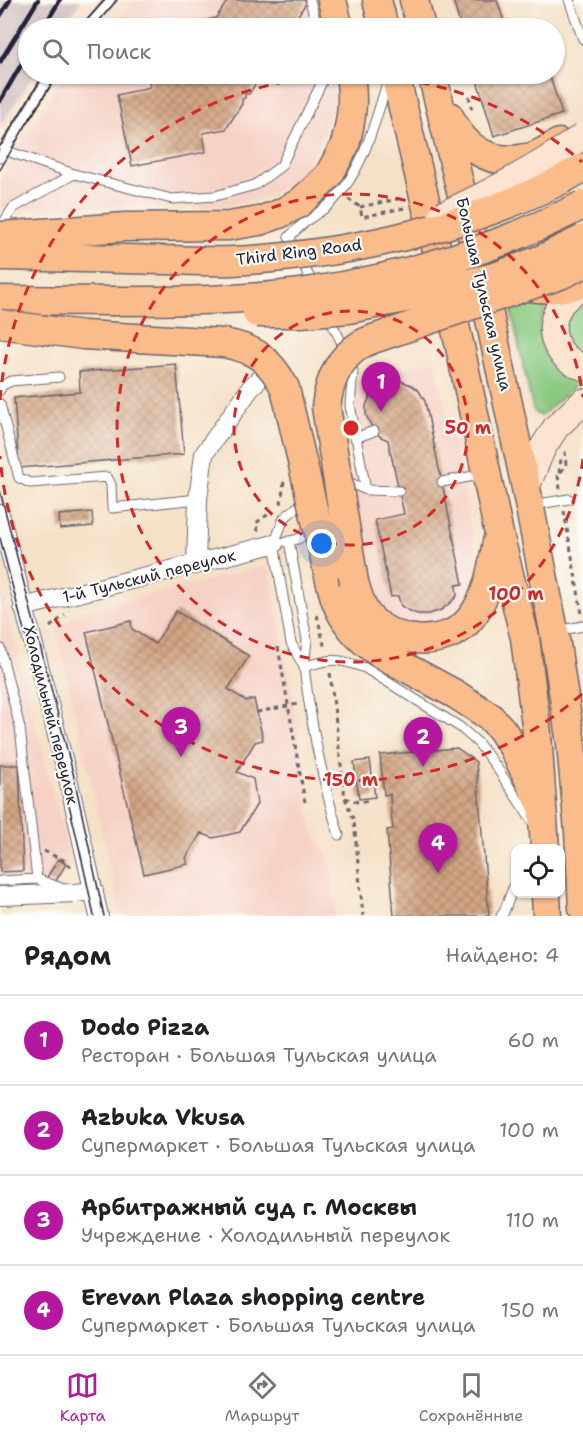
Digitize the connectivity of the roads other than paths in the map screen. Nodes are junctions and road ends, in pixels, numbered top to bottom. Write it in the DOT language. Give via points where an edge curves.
graph roads {
  1 [pos="110,0"];
  2 [pos="310,0"];
  3 [pos="332,0"];
  4 [pos="377,0"];
  5 [pos="414,0"];
  6 [pos="569,0"];
  7 [pos="95,18"];
  8 [pos="314,18"];
  9 [pos="336,18"];
  10 [pos="382,18"];
  11 [pos="418,18"];
  12 [pos="583,39"];
  13 [pos="45,84"];
  14 [pos="321,84"];
  15 [pos="351,84"];
  16 [pos="386,84"];
  17 [pos="397,84"];
  18 [pos="434,84"];
  19 [pos="435,84"];
  20 [pos="583,126"];
  21 [pos="583,136"];
  22 [pos="2,154"];
  23 [pos="583,168"];
  24 [pos="74,174"];
  25 [pos="583,205"];
  26 [pos="0,228"];
  27 [pos="471,231"];
  28 [pos="0,236"];
  29 [pos="583,239"];
  30 [pos="368,244"];
  31 [pos="0,255"];
  32 [pos="583,264"];
  33 [pos="583,284"];
  34 [pos="0,300"];
  35 [pos="111,301"];
  36 [pos="0,324"];
  37 [pos="583,367"];
  38 [pos="266,373"];
  39 [pos="59,377"];
  40 [pos="0,390"];
  41 [pos="583,402"];
  42 [pos="0,404"];
  43 [pos="374,431"];
  44 [pos="356,438"];
  45 [pos="487,474"];
  46 [pos="442,482"];
  47 [pos="328,484"];
  48 [pos="366,490"];
  49 [pos="319,491"];
  50 [pos="399,491"];
  51 [pos="528,496"];
  52 [pos="356,497"];
  53 [pos="198,498"];
  54 [pos="565,500"];
  55 [pos="347,504"];
  56 [pos="337,511"];
  57 [pos="0,514"];
  58 [pos="327,518"];
  59 [pos="499,534"];
  60 [pos="282,543"];
  61 [pos="196,565"];
  62 [pos="23,607"];
  63 [pos="583,626"];
  64 [pos="554,632"];
  65 [pos="0,648"];
  66 [pos="400,650"];
  67 [pos="304,667"];
  68 [pos="543,807"];
  69 [pos="339,834"];
  70 [pos="543,844"];
  71 [pos="544,844"];
  72 [pos="37,879"];
  73 [pos="0,881"];
  74 [pos="94,891"];
  75 [pos="75,893"];
  76 [pos="511,893"];
  77 [pos="0,896"];
  78 [pos="546,898"];
  79 [pos="583,908"];
  80 [pos="99,916"];
  81 [pos="501,916"];
  82 [pos="547,916"];
  1 -- 7 [label="lane"];
  2 -- 8 [label="lane"];
  3 -- 9 [label="main road"];
  4 -- 10 [label="main road"];
  5 -- 11 [label="main road"];
  6 -- 12 [label="lane"];
  13 -- 22 [label="lane"];
  14 -- 24 [label="lane" via="281,166 255,185 215,196 172,200"];
  15 -- 28 [label="main road, bridge" via="351,124 329,175 298,204 279,214 229,226 125,227"];
  16 -- 44 [label="lane" via="355,173 330,205 289,237 346,351 352,371 350,405"];
  17 -- 45 [label="main road"];
  18 -- 27 [label="main road, Большая Тульская улица"];
  19 -- 20 [label="main road" via="453,126 473,149 494,159 532,157"];
  21 -- 30 [label="main road, bridge" via="483,197"];
  22 -- 24 [label="lane"];
  23 -- 30 [label="main road, Third Ring Road, bridge" via="485,213"];
  24 -- 26 [label="lane" via="13,208"];
  25 -- 35 [label="main road, bridge" via="486,248 373,280 232,299"];
  27 -- 33 [label="main road" via="503,275 524,286 546,290"];
  27 -- 51 [label="main road, Большая Тульская улица"];
  29 -- 35 [label="main road, bridge" via="495,277 349,309 256,313"];
  30 -- 31 [label="main road, Third Ring Road, bridge" via="296,256 231,261"];
  32 -- 66 [label="main road, bridge" via="361,344 333,374 326,407 354,582 365,612 392,634"];
  33 -- 37 [label="main road" via="561,304 553,334 563,355"];
  34 -- 35 [label="main road"];
  36 -- 66 [label="main road, bridge" via="83,335 224,343 258,355 279,377 287,394 336,601 350,627 370,646"];
  38 -- 53 [label="street" via="252,386 204,454"];
  39 -- 40 [label="lane" via="11,381"];
  41 -- 51 [label="main road" via="556,427 542,449"];
  42 -- 53 [label="lane" via="19,478 30,483 107,477 112,508"];
  43 -- 44 [label="lane"];
  44 -- 48 [label="lane"];
  45 -- 46 [label="lane"];
  45 -- 59 [label="main road"];
  47 -- 48 [label="lane" via="337,477"];
  48 -- 50 [label="lane"];
  48 -- 52 [label="lane"];
  49 -- 60 [label="lane" via="284,518"];
  51 -- 54 [label="lane"];
  51 -- 64 [label="main road, Большая Тульская улица"];
  53 -- 61 [label="street"];
  55 -- 56 [label="lane"];
  57 -- 62 [label="street, Холодильный переулок"];
  58 -- 60 [label="lane" via="298,539"];
  59 -- 66 [label="main road" via="482,603 469,621 458,630"];
  59 -- 68 [label="main road" via="525,638"];
  60 -- 61 [label="street, 1-й Тульский переулок"];
  60 -- 67 [label="lane" via="307,640"];
  60 -- 67 [label="lane" via="291,643"];
  61 -- 62 [label="street, 1-й Тульский переулок"];
  62 -- 74 [label="street, Холодильный переулок"];
  63 -- 64 [label="lane"];
  64 -- 79 [label="main road, Большая Тульская улица" via="571,744"];
  65 -- 72 [label="lane" via="20,728"];
  66 -- 68 [label="main road" via="502,730"];
  67 -- 69 [label="lane" via="311,719"];
  67 -- 70 [label="lane" via="328,660 365,668 460,727 495,765"];
  68 -- 71 [label="main road"];
  72 -- 73 [label="lane"];
  72 -- 75 [label="lane"];
  74 -- 75 [label="street"];
  74 -- 80 [label="street, Холодильный переулок"];
  75 -- 77 [label="street"];
  76 -- 81 [label="lane"];
  78 -- 82 [label="main road"];
}
